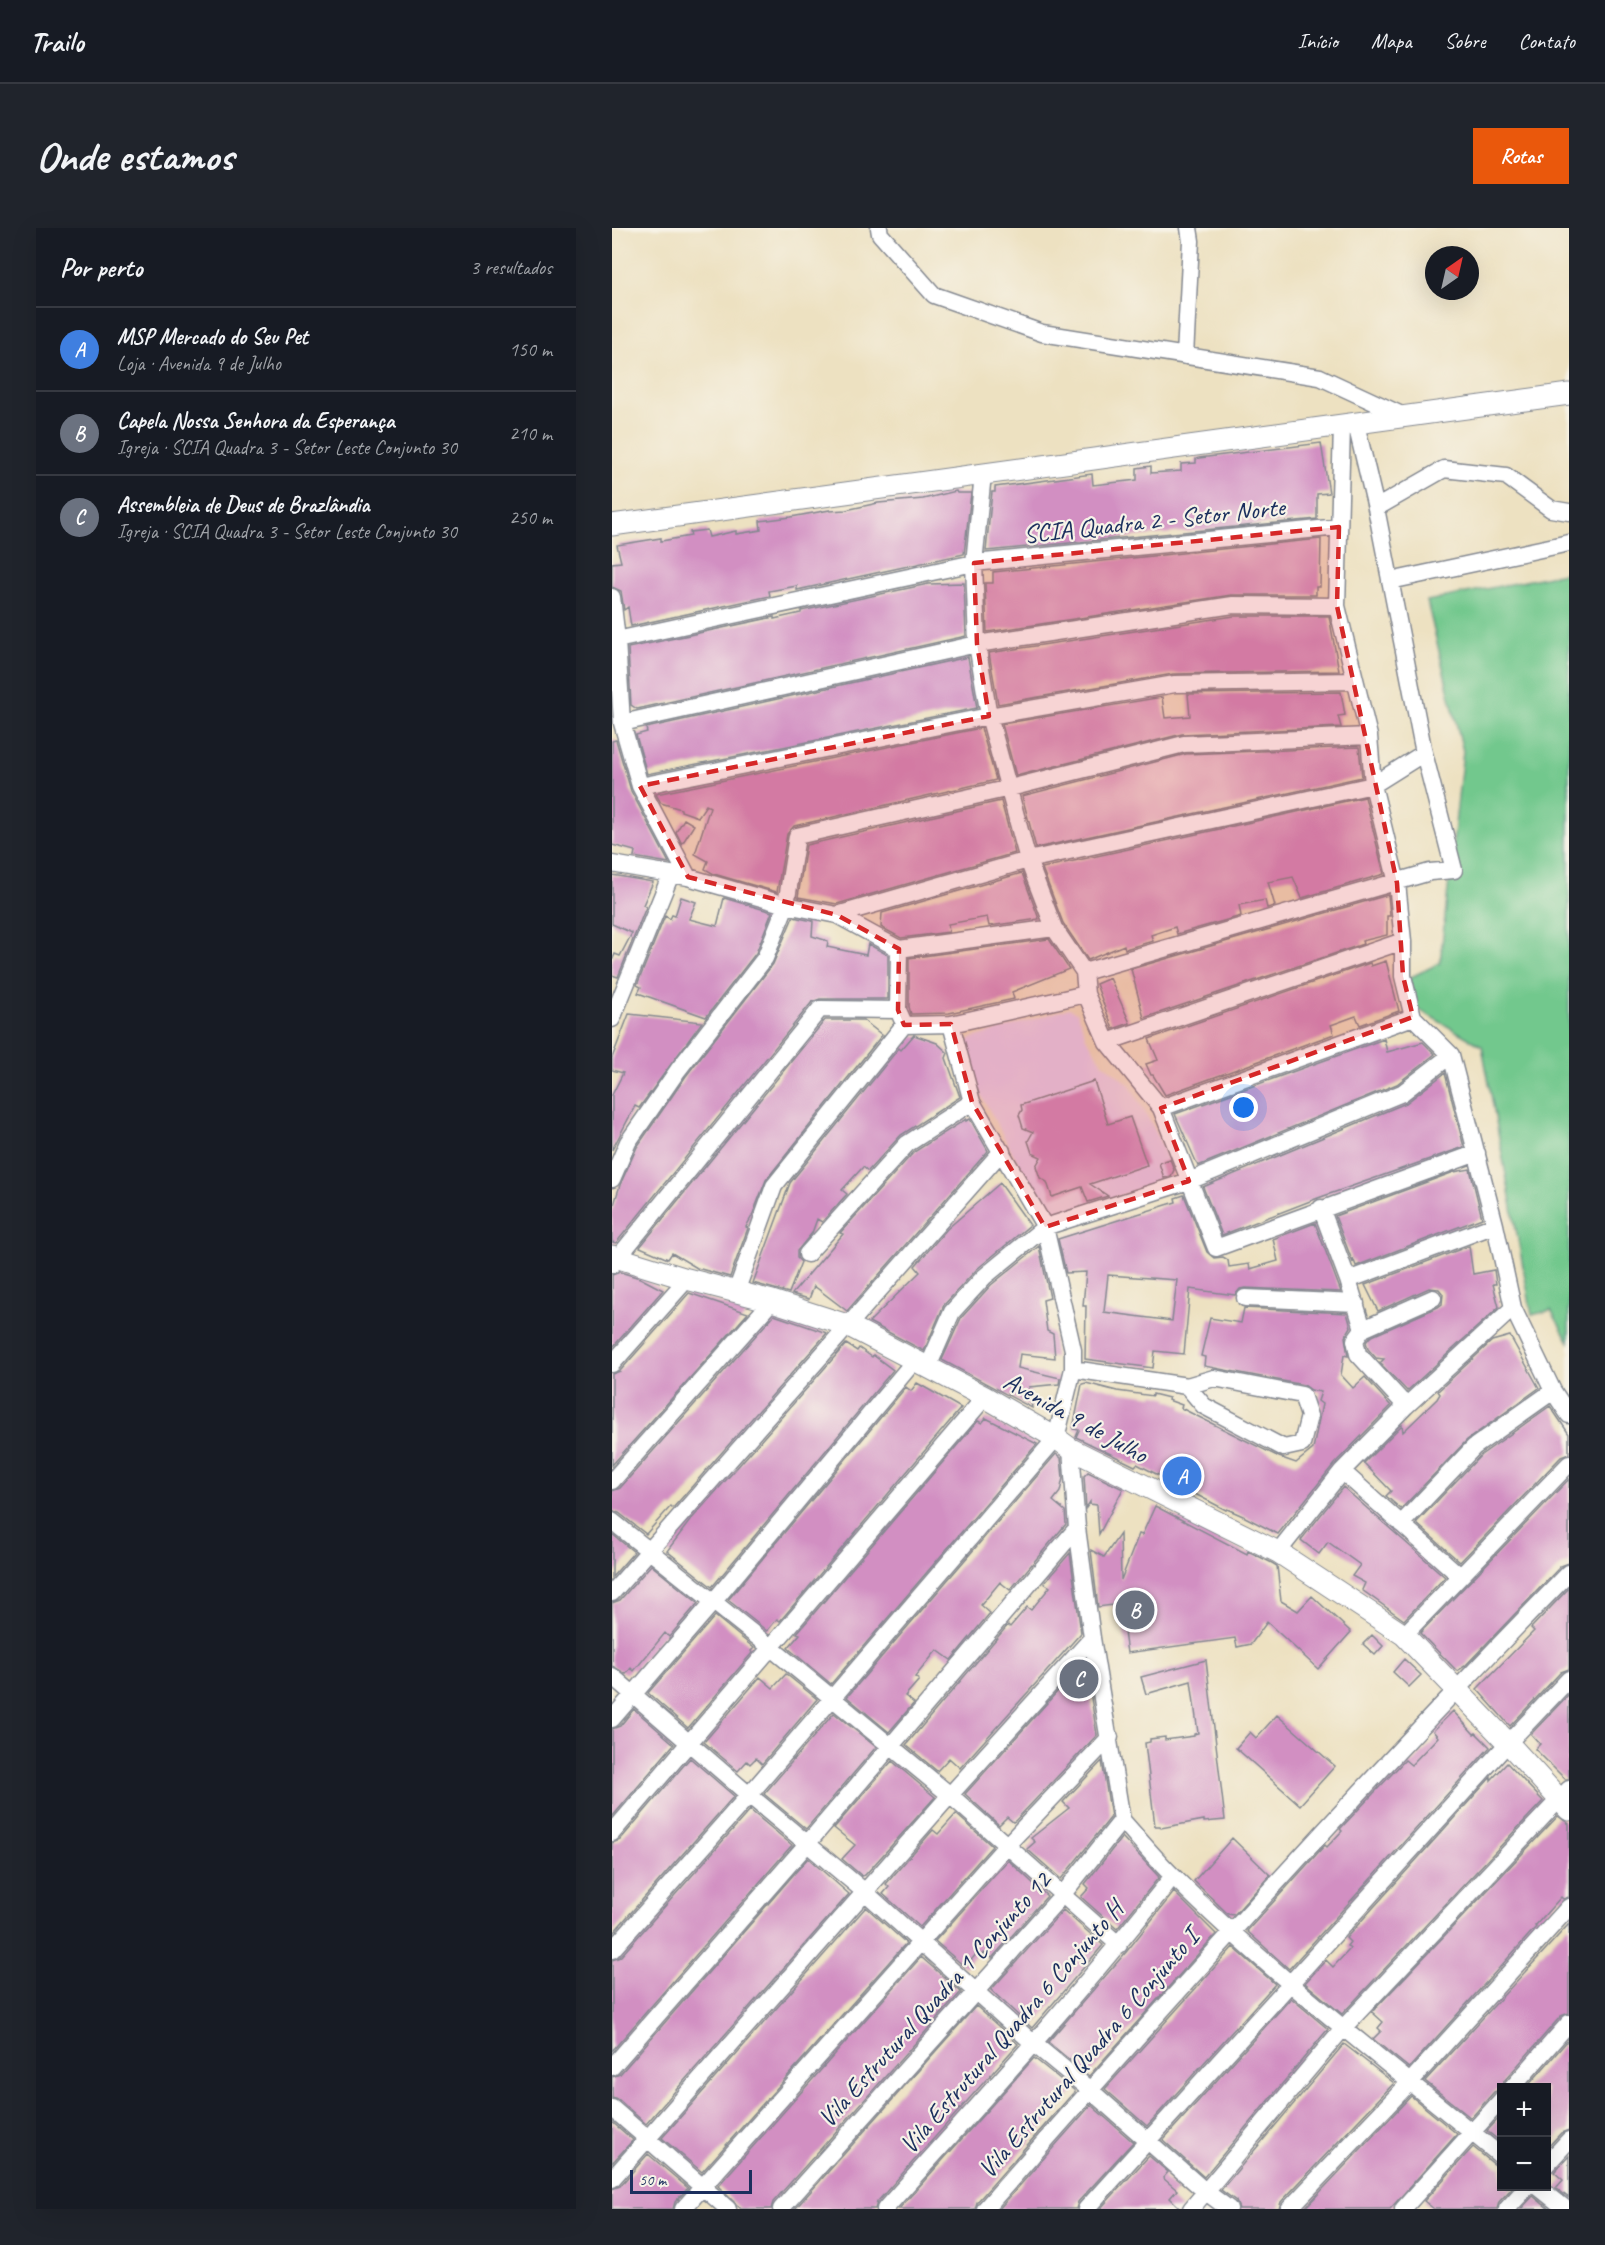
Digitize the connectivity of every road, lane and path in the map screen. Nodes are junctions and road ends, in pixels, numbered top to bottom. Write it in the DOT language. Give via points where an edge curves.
graph roads {
  1 [pos="879,228"];
  2 [pos="1189,228"];
  3 [pos="1185,356"];
  4 [pos="1569,394"];
  5 [pos="1406,417"];
  6 [pos="1349,425"];
  7 [pos="983,474"];
  8 [pos="1376,508"];
  9 [pos="1569,512"];
  10 [pos="612,525"];
  11 [pos="1339,527"];
  12 [pos="1569,543"];
  13 [pos="974,563"];
  14 [pos="1390,581"];
  15 [pos="612,597"];
  16 [pos="1337,606"];
  17 [pos="615,641"];
  18 [pos="977,644"];
  19 [pos="1354,681"];
  20 [pos="989,716"];
  21 [pos="622,723"];
  22 [pos="1369,736"];
  23 [pos="1424,753"];
  24 [pos="1373,785"];
  25 [pos="640,786"];
  26 [pos="1010,788"];
  27 [pos="1028,860"];
  28 [pos="612,864"];
  29 [pos="671,874"];
  30 [pos="688,877"];
  31 [pos="1397,883"];
  32 [pos="786,905"];
  33 [pos="837,915"];
  34 [pos="1054,927"];
  35 [pos="1402,941"];
  36 [pos="899,949"];
  37 [pos="1084,972"];
  38 [pos="1086,994"];
  39 [pos="901,1017"];
  40 [pos="1413,1017"];
  41 [pos="612,1019"];
  42 [pos="951,1024"];
  43 [pos="1107,1042"];
  44 [pos="1451,1055"];
  45 [pos="972,1102"];
  46 [pos="1161,1108"];
  47 [pos="1002,1151"];
  48 [pos="1477,1153"];
  49 [pos="612,1179"];
  50 [pos="1189,1181"];
  51 [pos="1321,1208"];
  52 [pos="1495,1225"];
  53 [pos="1046,1227"];
  54 [pos="807,1254"];
  55 [pos="614,1260"];
  56 [pos="687,1279"];
  57 [pos="1348,1280"];
  58 [pos="736,1292"];
  59 [pos="1245,1298"];
  60 [pos="1433,1298"];
  61 [pos="772,1301"];
  62 [pos="1356,1303"];
  63 [pos="1513,1308"];
  64 [pos="847,1325"];
  65 [pos="1363,1329"];
  66 [pos="612,1364"];
  67 [pos="921,1364"];
  68 [pos="1073,1369"];
  69 [pos="1187,1386"];
  70 [pos="1553,1390"];
  71 [pos="985,1397"];
  72 [pos="1406,1406"];
  73 [pos="1569,1415"];
  74 [pos="1064,1444"];
  75 [pos="1569,1464"];
  76 [pos="1342,1471"];
  77 [pos="612,1480"];
  78 [pos="612,1521"];
  79 [pos="1401,1524"];
  80 [pos="1077,1528"];
  81 [pos="649,1549"];
  82 [pos="1278,1552"];
  83 [pos="1569,1574"];
  84 [pos="1461,1576"];
  85 [pos="612,1593"];
  86 [pos="714,1601"];
  87 [pos="1404,1635"];
  88 [pos="1092,1638"];
  89 [pos="770,1647"];
  90 [pos="612,1676"];
  91 [pos="1569,1679"];
  92 [pos="1456,1688"];
  93 [pos="634,1694"];
  94 [pos="832,1699"];
  95 [pos="612,1719"];
  96 [pos="1110,1737"];
  97 [pos="1508,1743"];
  98 [pos="690,1744"];
  99 [pos="890,1747"];
  100 [pos="950,1795"];
  101 [pos="749,1796"];
  102 [pos="1566,1800"];
  103 [pos="1122,1820"];
  104 [pos="612,1833"];
  105 [pos="807,1844"];
  106 [pos="1006,1846"];
  107 [pos="1173,1876"];
  108 [pos="865,1892"];
  109 [pos="1063,1894"];
  110 [pos="1569,1907"];
  111 [pos="1230,1931"];
  112 [pos="921,1941"];
  113 [pos="1119,1945"];
  114 [pos="612,1950"];
  115 [pos="1290,1983"];
  116 [pos="974,1991"];
  117 [pos="1569,2023"];
  118 [pos="1344,2027"];
  119 [pos="1034,2044"];
  120 [pos="612,2067"];
  121 [pos="1411,2081"];
  122 [pos="1516,2083"];
  123 [pos="1090,2090"];
  124 [pos="1497,2104"];
  125 [pos="612,2108"];
  126 [pos="1472,2132"];
  127 [pos="646,2139"];
  128 [pos="1146,2140"];
  129 [pos="1569,2140"];
  130 [pos="1497,2153"];
  131 [pos="1551,2160"];
  132 [pos="612,2179"];
  133 [pos="702,2186"];
  134 [pos="1523,2191"];
  135 [pos="1543,2191"];
  136 [pos="1206,2192"];
  137 [pos="683,2209"];
  138 [pos="728,2209"];
  139 [pos="781,2209"];
  140 [pos="885,2209"];
  141 [pos="985,2209"];
  142 [pos="1086,2209"];
  143 [pos="1191,2209"];
  144 [pos="1229,2209"];
  145 [pos="1289,2209"];
  146 [pos="1403,2209"];
  147 [pos="1507,2209"];
  148 [pos="1566,2209"];
  1 -- 3 [label="street" via="934,296 1042,333"];
  2 -- 3 [label="street"];
  3 -- 5 [label="street" via="1320,377"];
  4 -- 5 [label="street"];
  5 -- 6 [label="street"];
  6 -- 7 [label="street"];
  6 -- 8 [label="street"];
  6 -- 11 [label="street"];
  7 -- 10 [label="street"];
  7 -- 13 [label="street"];
  8 -- 9 [label="street" via="1444,469 1506,476 1551,509"];
  8 -- 14 [label="street"];
  11 -- 13 [label="street, SCIA Quadra 2 - Setor Norte"];
  11 -- 16 [label="street"];
  12 -- 14 [label="street"];
  13 -- 17 [label="street, SCIA Quadra 2 - Setor Norte"];
  13 -- 18 [label="street"];
  14 -- 23 [label="street"];
  15 -- 17 [label="street"];
  16 -- 18 [label="street" via="1233,605"];
  16 -- 19 [label="street"];
  17 -- 21 [label="street"];
  18 -- 20 [label="street"];
  18 -- 21 [label="street"];
  19 -- 20 [label="street" via="1175,684"];
  19 -- 22 [label="street"];
  20 -- 25 [label="street"];
  20 -- 26 [label="street"];
  21 -- 25 [label="street"];
  22 -- 24 [label="street"];
  22 -- 26 [label="street" via="1184,744"];
  23 -- 24 [label="street"];
  23 -- 31 [label="street" via="1454,870 1430,872"];
  24 -- 27 [label="street"];
  24 -- 31 [label="street"];
  25 -- 30 [label="street"];
  26 -- 27 [label="street"];
  26 -- 32 [label="street" via="797,836"];
  27 -- 33 [label="street"];
  27 -- 34 [label="street"];
  28 -- 29 [label="street"];
  29 -- 30 [label="street"];
  29 -- 41 [label="street"];
  30 -- 32 [label="street"];
  31 -- 35 [label="street"];
  31 -- 37 [label="street"];
  32 -- 33 [label="street"];
  32 -- 49 [label="street" via="765,958 628,1142"];
  33 -- 36 [label="street"];
  34 -- 36 [label="street"];
  34 -- 37 [label="street"];
  35 -- 40 [label="street" via="1402,976"];
  35 -- 43 [label="street"];
  36 -- 39 [label="street"];
  37 -- 38 [label="street"];
  38 -- 42 [label="street"];
  38 -- 43 [label="street"];
  39 -- 42 [label="street"];
  39 -- 55 [label="street" via="820,1009"];
  39 -- 58 [label="street" via="774,1186"];
  40 -- 44 [label="street"];
  40 -- 46 [label="street"];
  42 -- 45 [label="street"];
  43 -- 46 [label="street"];
  44 -- 48 [label="street"];
  44 -- 50 [label="street" via="1402,1093"];
  45 -- 47 [label="street"];
  45 -- 54 [label="street" via="907,1144"];
  46 -- 50 [label="street"];
  47 -- 53 [label="street"];
  47 -- 64 [label="street"];
  48 -- 51 [label="street"];
  48 -- 52 [label="street"];
  50 -- 51 [label="street" via="1216,1248"];
  50 -- 53 [label="street"];
  51 -- 57 [label="street"];
  52 -- 57 [label="street"];
  52 -- 63 [label="street"];
  53 -- 67 [label="street" via="984,1277 952,1312"];
  53 -- 68 [label="street" via="1073,1350"];
  55 -- 56 [label="street, Avenida 9 de Julho"];
  56 -- 58 [label="street, Avenida 9 de Julho"];
  56 -- 66 [label="street"];
  57 -- 62 [label="street"];
  58 -- 61 [label="street, Avenida 9 de Julho"];
  59 -- 62 [label="street"];
  60 -- 65 [label="street"];
  61 -- 64 [label="street, Avenida 9 de Julho"];
  61 -- 77 [label="street"];
  62 -- 65 [label="street"];
  63 -- 70 [label="street"];
  63 -- 72 [label="street"];
  64 -- 67 [label="street, Avenida 9 de Julho"];
  64 -- 81 [label="street"];
  65 -- 72 [label="street" via="1355,1340 1358,1354"];
  67 -- 71 [label="street, Avenida 9 de Julho"];
  67 -- 86 [label="street"];
  68 -- 69 [label="street"];
  68 -- 74 [label="street"];
  69 -- 69 [label="street" via="1204,1406 1284,1448 1302,1444 1309,1416 1302,1395 1214,1378"];
  70 -- 73 [label="street"];
  70 -- 79 [label="street" via="1474,1447"];
  71 -- 74 [label="street, Avenida 9 de Julho"];
  71 -- 89 [label="street"];
  72 -- 76 [label="street"];
  74 -- 80 [label="street"];
  74 -- 82 [label="street, Avenida 9 de Julho"];
  74 -- 94 [label="street"];
  75 -- 84 [label="street"];
  76 -- 79 [label="street"];
  76 -- 82 [label="street"];
  78 -- 81 [label="street"];
  79 -- 84 [label="street"];
  80 -- 88 [label="street"];
  80 -- 99 [label="street"];
  81 -- 85 [label="street"];
  81 -- 86 [label="street"];
  82 -- 87 [label="street, Avenida 9 de Julho"];
  83 -- 92 [label="street, Vila Estrutural Quadra 6 Conjunto I"];
  84 -- 87 [label="street"];
  86 -- 89 [label="street"];
  86 -- 93 [label="street"];
  87 -- 92 [label="street, Avenida 9 de Julho"];
  88 -- 96 [label="street"];
  88 -- 100 [label="street"];
  89 -- 94 [label="street"];
  89 -- 98 [label="street"];
  90 -- 93 [label="street"];
  91 -- 97 [label="street"];
  92 -- 97 [label="street, Avenida 9 de Julho"];
  92 -- 111 [label="street, Vila Estrutural Quadra 6 Conjunto I"];
  93 -- 95 [label="street"];
  93 -- 98 [label="street"];
  94 -- 99 [label="street"];
  94 -- 101 [label="street"];
  96 -- 103 [label="street"];
  96 -- 106 [label="street"];
  97 -- 102 [label="street, Avenida 9 de Julho"];
  97 -- 115 [label="street"];
  98 -- 101 [label="street"];
  98 -- 104 [label="street"];
  99 -- 100 [label="street"];
  99 -- 105 [label="street"];
  100 -- 106 [label="street"];
  100 -- 108 [label="street"];
  101 -- 105 [label="street"];
  101 -- 114 [label="street"];
  102 -- 118 [label="street"];
  103 -- 107 [label="street"];
  103 -- 109 [label="street, Vila Estrutural Quadra 1 Conjunto 12"];
  105 -- 108 [label="street"];
  105 -- 120 [label="street"];
  106 -- 109 [label="street"];
  106 -- 112 [label="street"];
  107 -- 111 [label="street"];
  107 -- 113 [label="street, Vila Estrutural Quadra 6 Conjunto H"];
  108 -- 112 [label="street"];
  108 -- 127 [label="street"];
  109 -- 113 [label="street"];
  109 -- 116 [label="street, Vila Estrutural Quadra 1 Conjunto 12"];
  110 -- 121 [label="street"];
  111 -- 115 [label="street"];
  111 -- 123 [label="street, Vila Estrutural Quadra 6 Conjunto I"];
  112 -- 116 [label="street"];
  112 -- 133 [label="street"];
  113 -- 119 [label="street, Vila Estrutural Quadra 6 Conjunto H"];
  115 -- 118 [label="street"];
  115 -- 128 [label="street"];
  116 -- 119 [label="street"];
  116 -- 139 [label="street, Vila Estrutural Quadra 1 Conjunto 12"];
  117 -- 122 [label="street"];
  118 -- 121 [label="street"];
  118 -- 136 [label="street"];
  119 -- 123 [label="street"];
  119 -- 140 [label="street, Vila Estrutural Quadra 6 Conjunto H"];
  121 -- 126 [label="street"];
  121 -- 145 [label="street"];
  123 -- 128 [label="street"];
  123 -- 141 [label="street, Vila Estrutural Quadra 6 Conjunto I"];
  124 -- 126 [label="street"];
  125 -- 127 [label="street"];
  126 -- 130 [label="street"];
  126 -- 146 [label="street"];
  127 -- 132 [label="street"];
  127 -- 133 [label="street"];
  128 -- 136 [label="street"];
  128 -- 142 [label="street"];
  129 -- 131 [label="street"];
  133 -- 137 [label="street"];
  133 -- 138 [label="street"];
  134 -- 147 [label="street"];
  135 -- 148 [label="street"];
  136 -- 143 [label="street"];
  136 -- 144 [label="street"];
}
